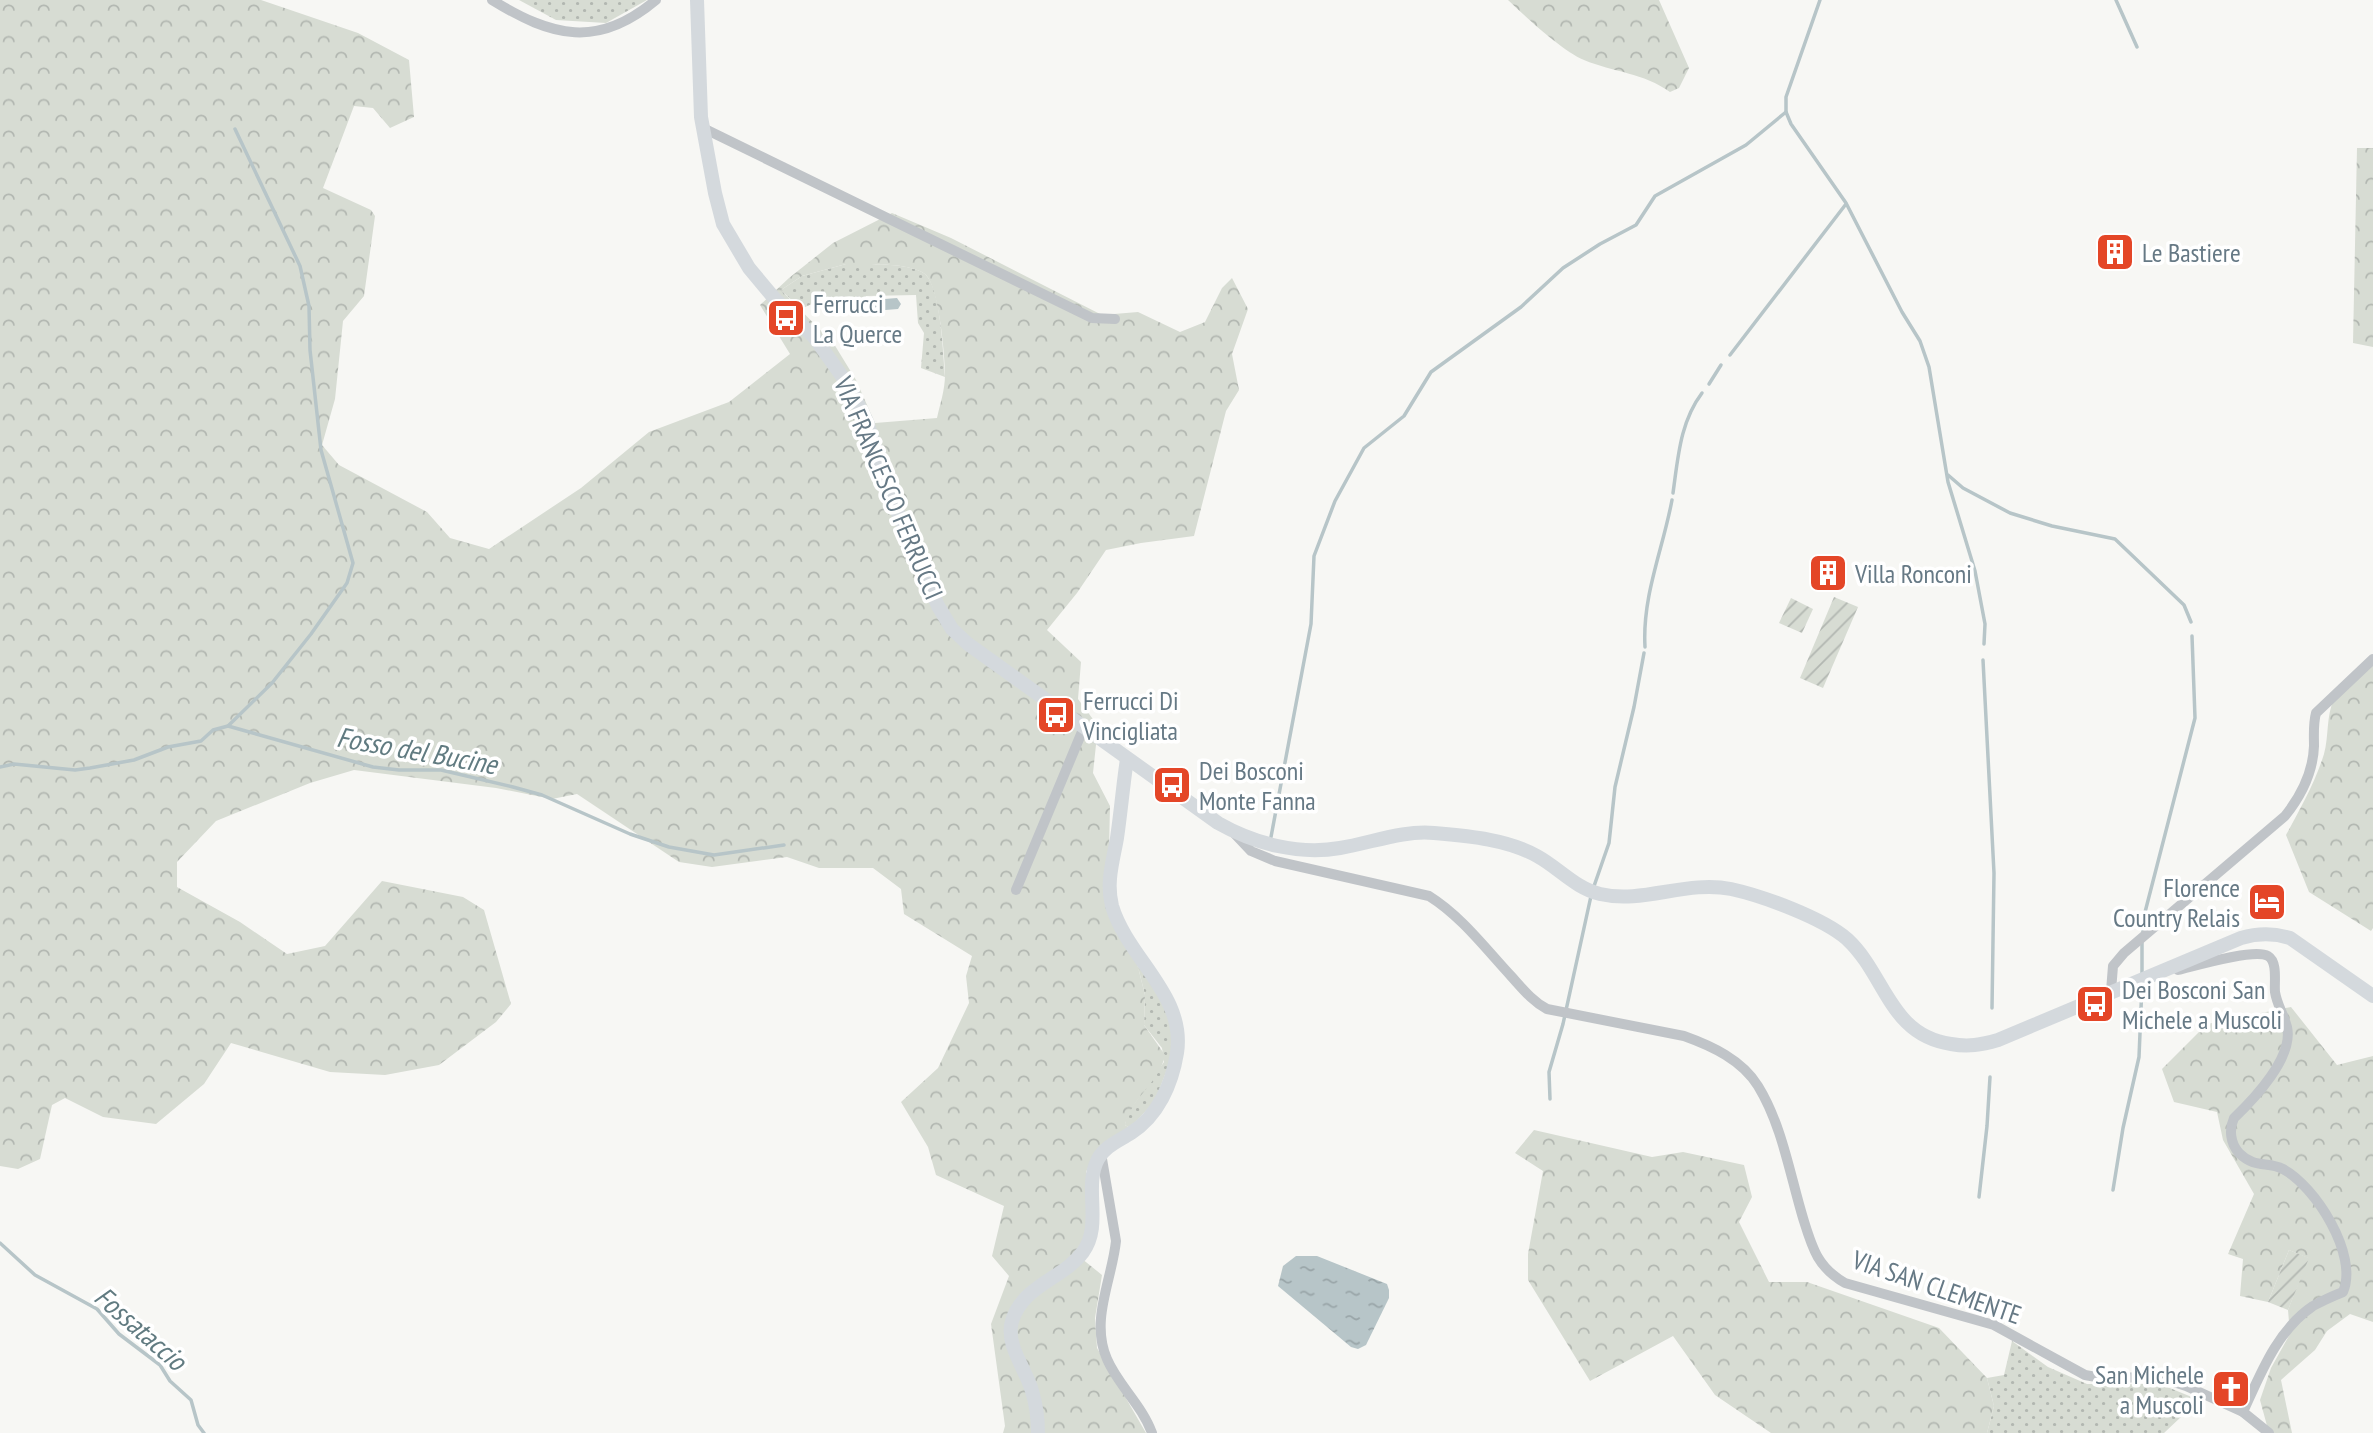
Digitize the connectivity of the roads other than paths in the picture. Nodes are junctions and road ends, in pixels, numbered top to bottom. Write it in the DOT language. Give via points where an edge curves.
graph roads {
  1 [pos="492,0"];
  2 [pos="656,0"];
  3 [pos="697,0"];
  4 [pos="703,128"];
  5 [pos="1115,319"];
  6 [pos="2373,659"];
  7 [pos="1084,727"];
  8 [pos="1127,759"];
  9 [pos="1232,831"];
  10 [pos="1016,890"];
  11 [pos="2148,976"];
  12 [pos="2111,991"];
  13 [pos="2373,996"];
  14 [pos="1101,1153"];
  15 [pos="2243,1412"];
  16 [pos="1038,1433"];
  17 [pos="1152,1433"];
  18 [pos="2269,1433"];
  1 -- 2 [label="street" via="543,26 577,34 612,27"];
  3 -- 4 [label="main road, VIA FRANCESCO FERRUCCI"];
  4 -- 5 [label="street" via="1092,318"];
  4 -- 7 [label="main road, VIA FRANCESCO FERRUCCI" via="729,237 762,285 814,337 849,386 944,617 968,644"];
  6 -- 12 [label="street" via="2316,713 2309,774 2298,800 2113,966"];
  7 -- 8 [label="main road, VIA FRANCESCO FERRUCCI"];
  7 -- 10 [label="street"];
  8 -- 9 [label="main road, VIA FRANCESCO FERRUCCI"];
  8 -- 14 [label="main road" via="1110,896 1130,946 1174,1011 1178,1049 1167,1089 1154,1112"];
  9 -- 12 [label="main road, VIA FRANCESCO FERRUCCI" via="1273,845 1312,850 1419,833 1487,840 1538,856 1593,892 1626,896 1695,887 1729,889 1818,920 1850,942 1908,1025 1942,1043 1984,1045"];
  9 -- 15 [label="street, VIA SAN CLEMENTE" via="1251,851 1275,861 1429,896 1458,919 1540,1005 1684,1035 1734,1061 1757,1084 1768,1105 1813,1248 1830,1275 1994,1325 2085,1375 2107,1379 2155,1376"];
  11 -- 12 [label="main road"];
  11 -- 13 [label="main road" via="2241,938 2280,935"];
  11 -- 15 [label="street" via="2246,954 2271,958 2287,1042 2277,1068 2234,1118 2234,1146 2259,1166 2281,1168 2295,1177 2328,1217 2341,1244 2343,1292 2314,1305 2285,1335"];
  14 -- 16 [label="main road" via="1094,1170 1088,1246 1034,1289 1012,1320 1011,1338 1032,1392"];
  14 -- 17 [label="street" via="1116,1241 1101,1310 1103,1348"];
  15 -- 18 [label="street, VIA SAN CLEMENTE"];
}
